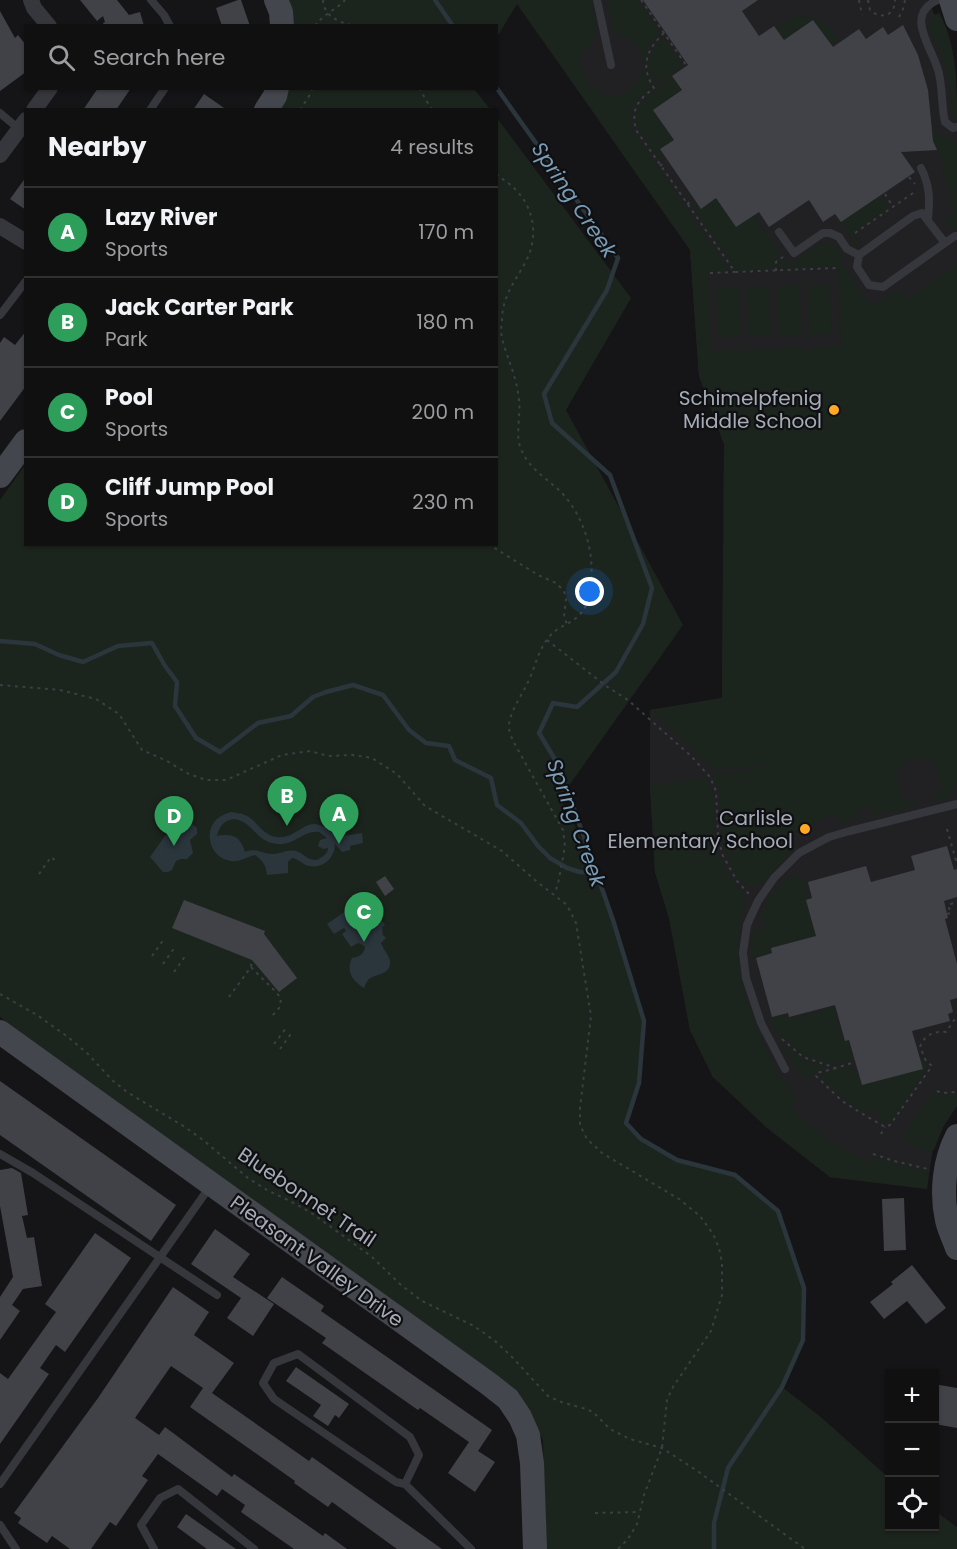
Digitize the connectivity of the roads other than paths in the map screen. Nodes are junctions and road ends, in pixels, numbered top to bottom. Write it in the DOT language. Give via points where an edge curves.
graph roads {
  1 [pos="31,0"];
  2 [pos="152,0"];
  3 [pos="276,0"];
  4 [pos="597,0"];
  5 [pos="938,0"];
  6 [pos="951,0"];
  7 [pos="957,19"];
  8 [pos="47,24"];
  9 [pos="169,24"];
  10 [pos="282,24"];
  11 [pos="611,65"];
  12 [pos="49,90"];
  13 [pos="164,90"];
  14 [pos="276,90"];
  15 [pos="35,108"];
  16 [pos="151,108"];
  17 [pos="267,108"];
  18 [pos="0,113"];
  19 [pos="22,125"];
  20 [pos="957,128"];
  21 [pos="0,154"];
  22 [pos="921,168"];
  23 [pos="928,219"];
  24 [pos="0,226"];
  25 [pos="779,232"];
  26 [pos="957,236"];
  27 [pos="24,242"];
  28 [pos="945,243"];
  29 [pos="859,255"];
  30 [pos="24,284"];
  31 [pos="0,315"];
  32 [pos="24,444"];
  33 [pos="0,476"];
  34 [pos="957,804"];
  35 [pos="0,1032"];
  36 [pos="784,1069"];
  37 [pos="956,1138"];
  38 [pos="0,1154"];
  39 [pos="211,1184"];
  40 [pos="957,1248"];
  41 [pos="160,1257"];
  42 [pos="217,1295"];
  43 [pos="0,1484"];
  44 [pos="405,1484"];
  45 [pos="0,1525"];
  46 [pos="15,1549"];
  47 [pos="154,1549"];
  48 [pos="254,1549"];
  49 [pos="471,1549"];
  50 [pos="535,1549"];
  1 -- 8 [label="street"];
  2 -- 9 [label="lane"];
  3 -- 10 [label="street"];
  4 -- 11 [label="lane"];
  5 -- 20 [label="lane" via="922,12 920,24 939,72 945,122"];
  6 -- 7 [label="street"];
  12 -- 15 [label="street"];
  13 -- 16 [label="lane"];
  14 -- 17 [label="street"];
  18 -- 19 [label="lane"];
  19 -- 21 [label="street"];
  22 -- 23 [label="lane" via="928,183"];
  23 -- 28 [label="lane"];
  23 -- 29 [label="lane" via="922,213 913,216"];
  24 -- 27 [label="street"];
  25 -- 29 [label="lane" via="794,253 823,233 830,233"];
  26 -- 28 [label="lane"];
  28 -- 29 [label="lane" via="883,287 869,285 857,267"];
  30 -- 31 [label="lane"];
  32 -- 33 [label="street"];
  34 -- 36 [label="lane" via="829,837 799,853 758,901 747,925 743,953 746,978 760,1023"];
  35 -- 39 [label="street, Pleasant Valley Drive"];
  37 -- 40 [label="street" via="944,1189 947,1221"];
  38 -- 41 [label="lane"];
  39 -- 41 [label="lane"];
  39 -- 50 [label="street, Pleasant Valley Drive" via="508,1400 528,1435"];
  41 -- 42 [label="lane"];
  41 -- 43 [label="lane"];
  44 -- 44 [label="lane" via="419,1455 410,1437 298,1354 274,1364 263,1383 274,1399 396,1482"];
  44 -- 49 [label="lane"];
  45 -- 46 [label="lane"];
  47 -- 48 [label="lane" via="141,1525 160,1498 178,1489"];
}
